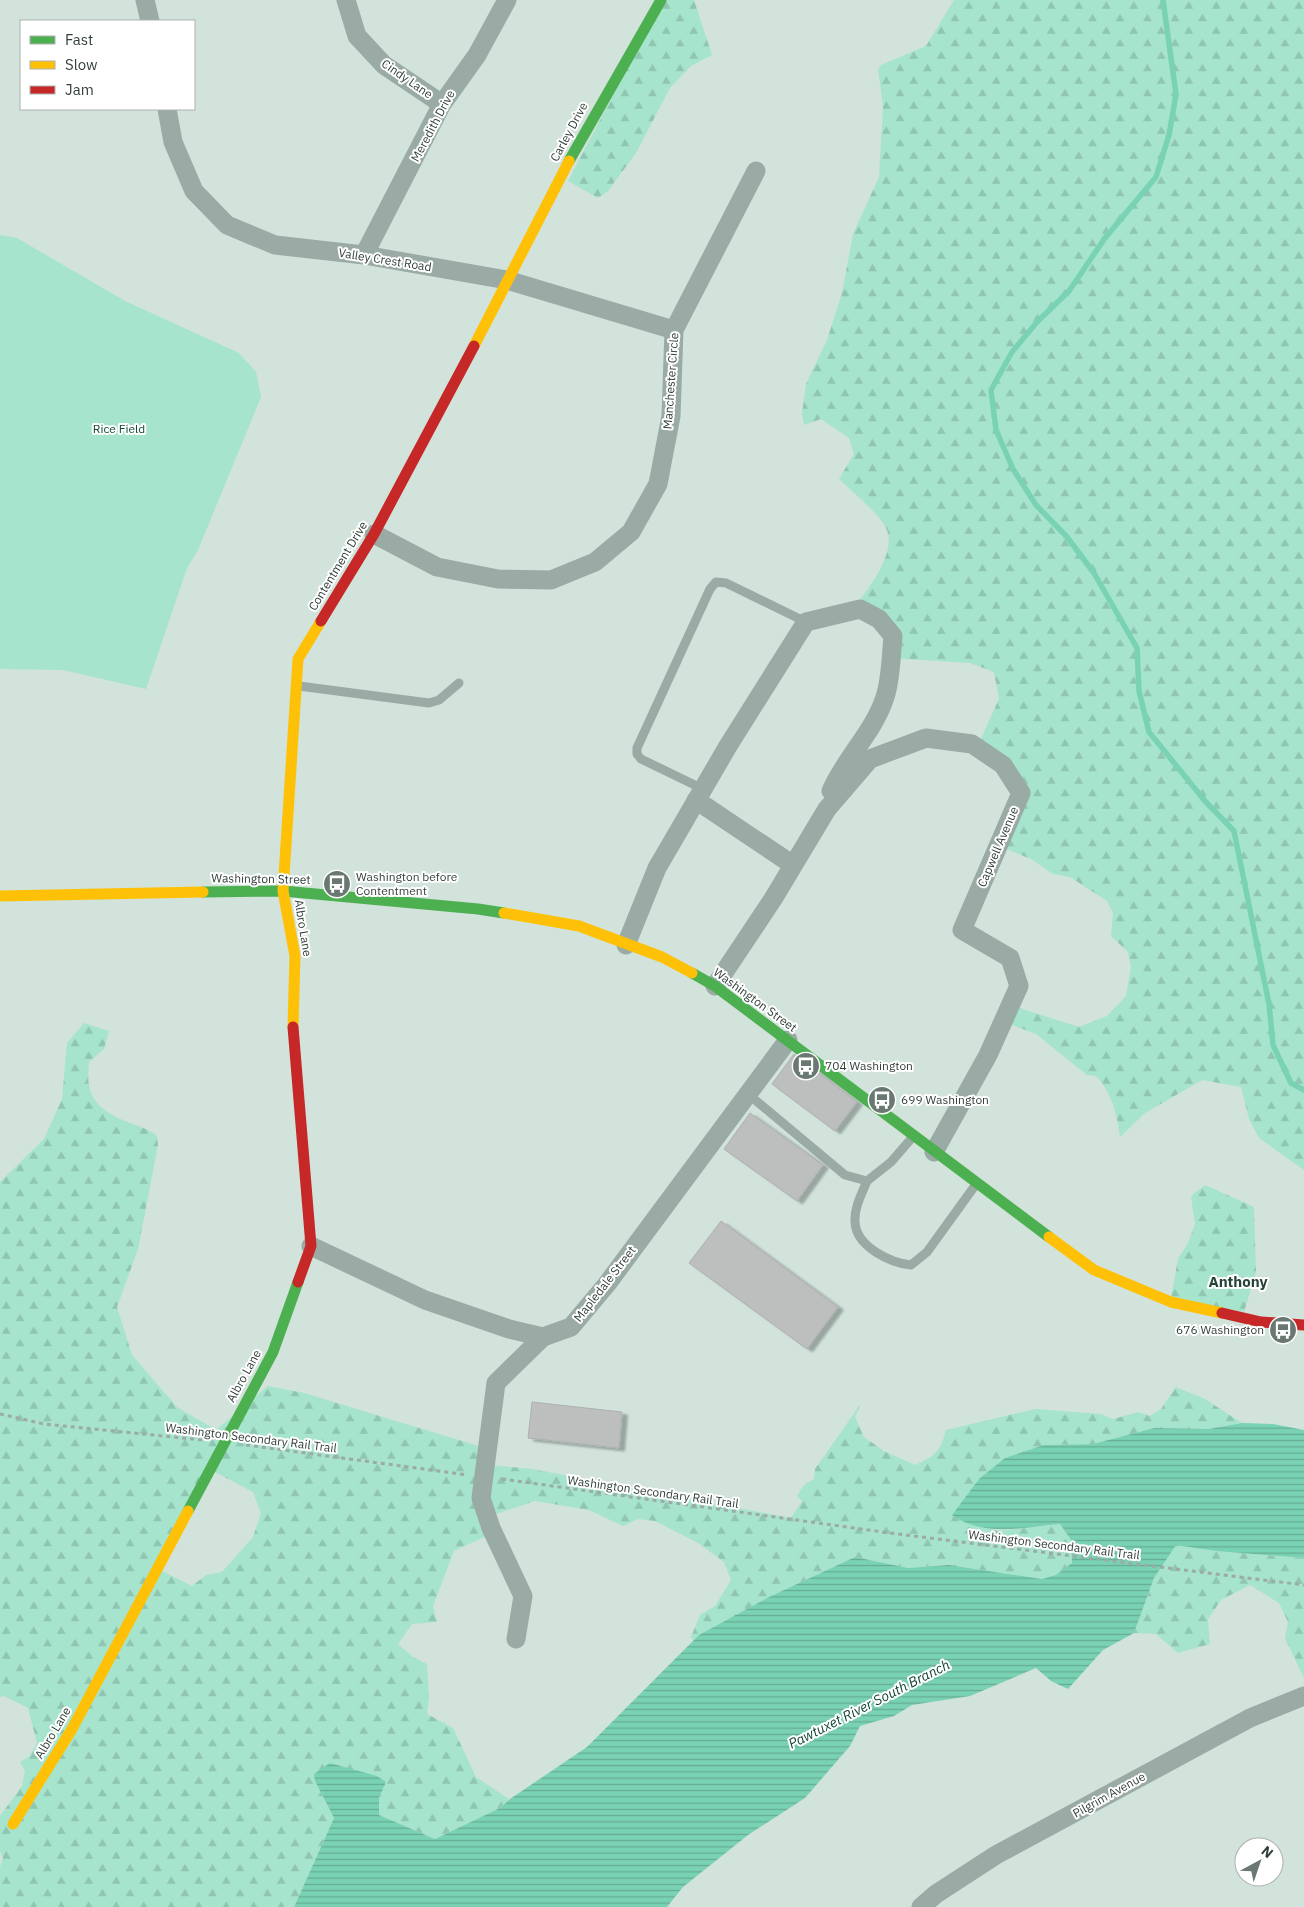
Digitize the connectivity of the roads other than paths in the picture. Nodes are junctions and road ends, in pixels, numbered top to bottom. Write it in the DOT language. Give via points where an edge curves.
graph roads {
  1 [pos="145,0"];
  2 [pos="346,0"];
  3 [pos="507,0"];
  4 [pos="660,0"];
  5 [pos="150,20"];
  6 [pos="442,104"];
  7 [pos="167,110"];
  8 [pos="756,171"];
  9 [pos="364,255"];
  10 [pos="507,280"];
  11 [pos="674,330"];
  12 [pos="374,534"];
  13 [pos="806,622"];
  14 [pos="459,683"];
  15 [pos="296,686"];
  16 [pos="700,795"];
  17 [pos="827,809"];
  18 [pos="793,865"];
  19 [pos="283,892"];
  20 [pos="0,896"];
  21 [pos="626,945"];
  22 [pos="715,986"];
  23 [pos="788,1040"];
  24 [pos="748,1094"];
  25 [pos="913,1136"];
  26 [pos="934,1152"];
  27 [pos="867,1180"];
  28 [pos="976,1184"];
  29 [pos="311,1246"];
  30 [pos="1304,1325"];
  31 [pos="543,1337"];
  32 [pos="516,1639"];
  33 [pos="1304,1696"];
  34 [pos="12,1824"];
  35 [pos="929,1905"];
  1 -- 5 [label="street"];
  2 -- 6 [label="street, Cindy Lane" via="357,36 384,65"];
  3 -- 6 [label="street, Meredith Drive" via="477,55"];
  4 -- 10 [label="street, Carley Drive" via="581,137"];
  6 -- 9 [label="street, Meredith Drive"];
  7 -- 9 [label="street, Valley Crest Road" via="173,142 194,191 227,225 275,245"];
  8 -- 11 [label="street, Manchester Circle"];
  9 -- 10 [label="street, Valley Crest Road"];
  10 -- 11 [label="street, Valley Crest Road"];
  10 -- 12 [label="street, Contentment Drive"];
  11 -- 12 [label="street, Manchester Circle" via="671,416 658,484 630,532 595,562 551,580 498,579 437,567"];
  12 -- 15 [label="street, Contentment Drive" via="298,659"];
  13 -- 16 [label="street"];
  13 -- 16 [label="lane" via="726,583 716,582 710,589 637,748 640,759"];
  13 -- 17 [label="street" via="860,610 879,620 893,636 885,697 870,731 831,789"];
  14 -- 15 [label="lane" via="429,703"];
  15 -- 19 [label="street, Contentment Drive"];
  16 -- 18 [label="street"];
  16 -- 21 [label="street" via="657,868"];
  17 -- 18 [label="street, Capwell Avenue"];
  17 -- 26 [label="street, Capwell Avenue" via="870,759 926,738 972,744 1003,765 1022,793 962,930 1010,958 1019,986 988,1055"];
  18 -- 22 [label="street, Capwell Avenue"];
  19 -- 20 [label="street, Washington Street"];
  19 -- 21 [label="street, Washington Street" via="478,909 579,926"];
  19 -- 29 [label="street, Albro Lane" via="295,956 293,1032"];
  21 -- 22 [label="street, Washington Street" via="662,957"];
  22 -- 23 [label="street, Washington Street"];
  23 -- 24 [label="street, Mapledale Street"];
  23 -- 25 [label="street, Washington Street"];
  24 -- 27 [label="lane" via="845,1175"];
  24 -- 31 [label="street, Mapledale Street" via="607,1284 571,1327"];
  25 -- 26 [label="street, Washington Street"];
  25 -- 27 [label="lane" via="891,1162"];
  26 -- 28 [label="street, Washington Street"];
  27 -- 28 [label="lane" via="854,1224 863,1241 879,1254 899,1264 911,1265 927,1252"];
  28 -- 30 [label="street, Washington Street" via="1094,1270 1171,1302 1261,1322"];
  29 -- 31 [label="street" via="425,1300 509,1330"];
  29 -- 34 [label="street, Albro Lane" via="273,1352 72,1729"];
  31 -- 32 [label="street" via="496,1383 481,1498 491,1528 523,1596"];
  33 -- 35 [label="street, Pilgrim Avenue" via="1250,1718 996,1855"];
}
